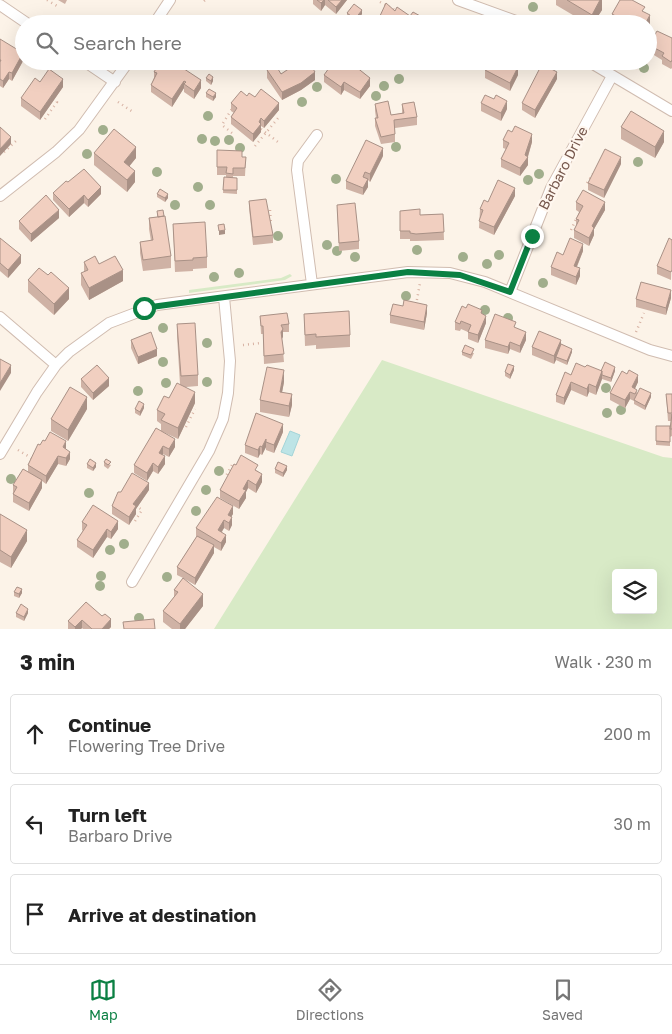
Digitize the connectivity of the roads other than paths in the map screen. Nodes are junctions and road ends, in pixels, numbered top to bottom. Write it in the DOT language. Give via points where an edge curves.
graph roads {
  1 [pos="170,0"];
  2 [pos="458,0"];
  3 [pos="0,5"];
  4 [pos="15,15"];
  5 [pos="160,15"];
  6 [pos="499,15"];
  7 [pos="97,70"];
  8 [pos="122,70"];
  9 [pos="602,70"];
  10 [pos="612,76"];
  11 [pos="115,82"];
  12 [pos="672,111"];
  13 [pos="317,135"];
  14 [pos="0,196"];
  15 [pos="312,284"];
  16 [pos="510,292"];
  17 [pos="224,297"];
  18 [pos="0,317"];
  19 [pos="672,356"];
  20 [pos="56,365"];
  21 [pos="0,454"];
  22 [pos="132,582"];
  1 -- 5 [label="street"];
  2 -- 6 [label="street"];
  3 -- 4 [label="street"];
  7 -- 11 [label="street"];
  8 -- 11 [label="street"];
  9 -- 10 [label="street"];
  10 -- 12 [label="street"];
  10 -- 16 [label="street, Barbaro Drive" via="551,188"];
  11 -- 14 [label="street" via="93,114 66,144"];
  13 -- 15 [label="street" via="298,161 297,170"];
  15 -- 16 [label="street" via="422,271 460,275"];
  15 -- 17 [label="street"];
  16 -- 19 [label="street"];
  17 -- 20 [label="street" via="144,308 100,329"];
  17 -- 22 [label="street" via="230,361 223,419 209,451"];
  18 -- 20 [label="street"];
  20 -- 21 [label="street"];
}
